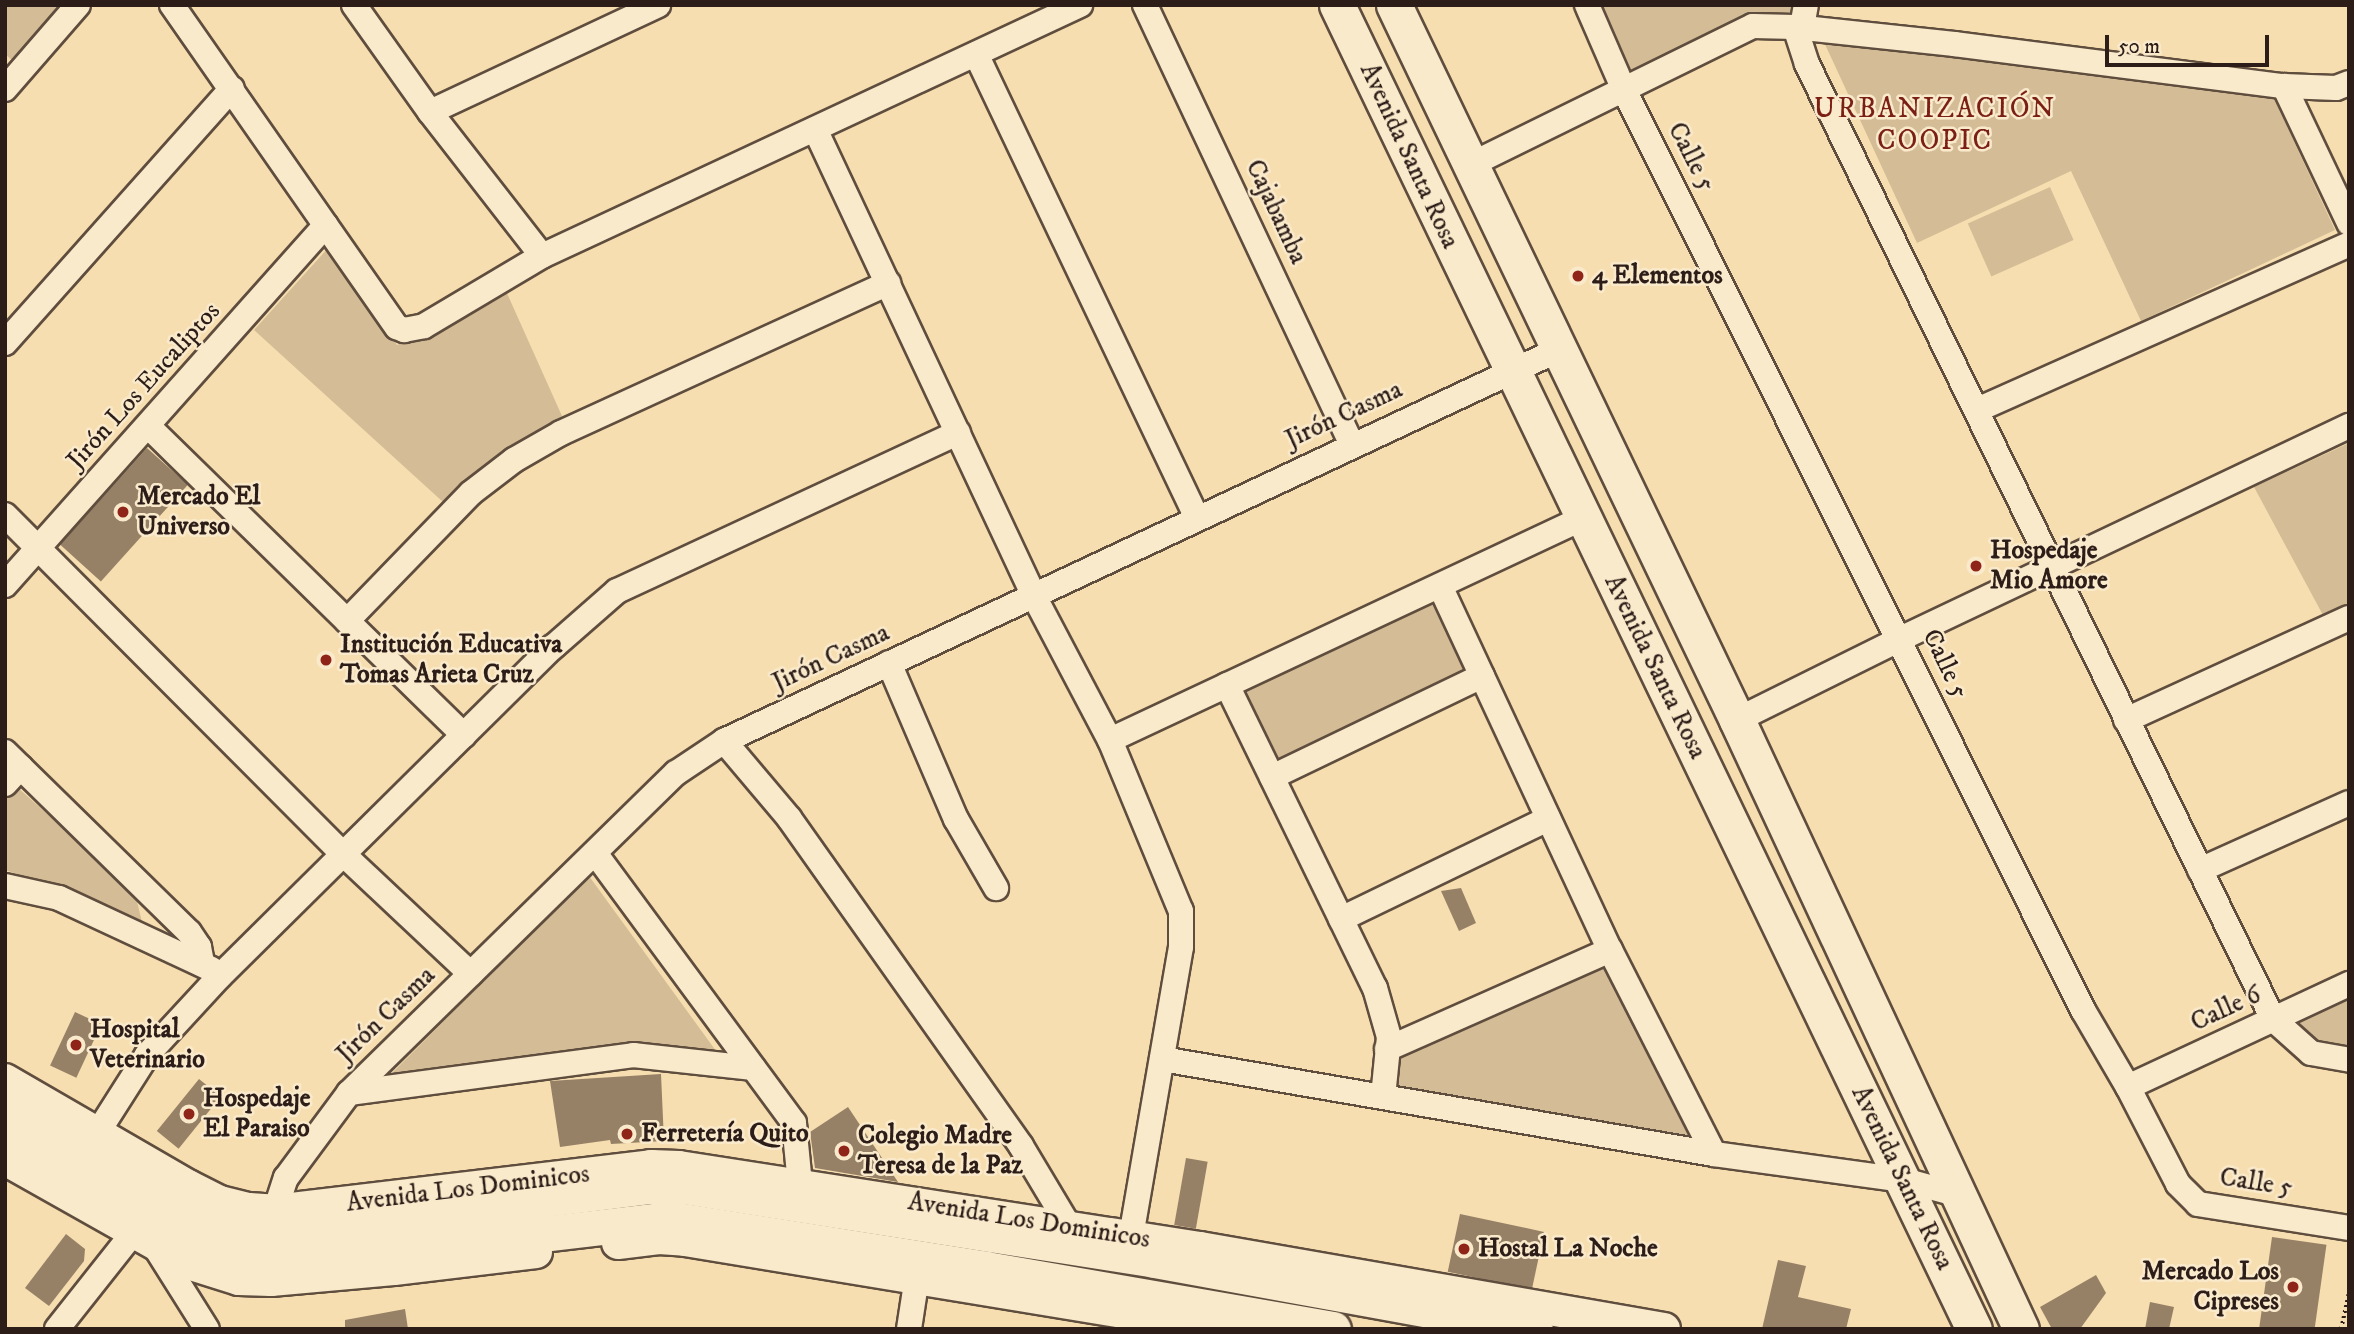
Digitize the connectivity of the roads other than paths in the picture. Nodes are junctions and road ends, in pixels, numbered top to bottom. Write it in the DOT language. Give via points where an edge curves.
graph roads {
  1 [pos="78,5"];
  2 [pos="172,5"];
  3 [pos="354,5"];
  4 [pos="658,5"];
  5 [pos="1080,5"];
  6 [pos="1145,5"];
  7 [pos="1337,5"];
  8 [pos="1394,5"];
  9 [pos="1587,5"];
  10 [pos="1801,20"];
  11 [pos="976,54"];
  12 [pos="2349,83"];
  13 [pos="2284,86"];
  14 [pos="232,88"];
  15 [pos="5,89"];
  16 [pos="1624,90"];
  17 [pos="430,112"];
  18 [pos="815,129"];
  19 [pos="1470,165"];
  20 [pos="2349,222"];
  21 [pos="326,225"];
  22 [pos="2349,244"];
  23 [pos="542,256"];
  24 [pos="888,283"];
  25 [pos="5,344"];
  26 [pos="1558,350"];
  27 [pos="1511,370"];
  28 [pos="1976,410"];
  29 [pos="148,426"];
  30 [pos="2349,426"];
  31 [pos="958,433"];
  32 [pos="1352,444"];
  33 [pos="5,515"];
  34 [pos="1197,518"];
  35 [pos="1583,518"];
  36 [pos="38,549"];
  37 [pos="2051,566"];
  38 [pos="5,585"];
  39 [pos="1440,586"];
  40 [pos="1034,596"];
  41 [pos="2349,618"];
  42 [pos="348,621"];
  43 [pos="1900,639"];
  44 [pos="889,663"];
  45 [pos="1482,676"];
  46 [pos="1227,685"];
  47 [pos="1737,720"];
  48 [pos="2126,720"];
  49 [pos="464,735"];
  50 [pos="1110,740"];
  51 [pos="724,741"];
  52 [pos="11,768"];
  53 [pos="1272,777"];
  54 [pos="2349,803"];
  55 [pos="1548,819"];
  56 [pos="595,853"];
  57 [pos="343,854"];
  58 [pos="2200,870"];
  59 [pos="5,886"];
  60 [pos="996,888"];
  61 [pos="1342,919"];
  62 [pos="1610,950"];
  63 [pos="211,969"];
  64 [pos="471,974"];
  65 [pos="2349,984"];
  66 [pos="2273,1019"];
  67 [pos="1387,1049"];
  68 [pos="1162,1059"];
  69 [pos="2349,1060"];
  70 [pos="753,1068"];
  71 [pos="5,1080"];
  72 [pos="2128,1087"];
  73 [pos="349,1093"];
  74 [pos="1383,1097"];
  75 [pos="46,1103"];
  76 [pos="6,1106"];
  77 [pos="98,1132"];
  78 [pos="5,1138"];
  79 [pos="1714,1154"];
  80 [pos="5,1159"];
  81 [pos="580,1176"];
  82 [pos="1904,1180"];
  83 [pos="800,1184"];
  84 [pos="1959,1195"];
  85 [pos="535,1200"];
  86 [pos="275,1211"];
  87 [pos="1070,1228"];
  88 [pos="2349,1228"];
  89 [pos="144,1238"];
  90 [pos="1143,1248"];
  91 [pos="1200,1248"];
  92 [pos="346,1257"];
  93 [pos="394,1269"];
  94 [pos="986,1269"];
  95 [pos="917,1277"];
  96 [pos="1025,1295"];
  97 [pos="57,1329"];
  98 [pos="207,1329"];
  99 [pos="909,1329"];
  100 [pos="1226,1329"];
  101 [pos="1333,1329"];
  102 [pos="1535,1329"];
  103 [pos="1664,1329"];
  104 [pos="1974,1329"];
  105 [pos="2021,1329"];
  1 -- 15 [label="street"];
  2 -- 14 [label="street"];
  3 -- 17 [label="street"];
  4 -- 17 [label="street"];
  5 -- 11 [label="street"];
  6 -- 32 [label="street, Cajabamba"];
  7 -- 27 [label="main road, Avenida Santa Rosa"];
  8 -- 19 [label="main road, Avenida Santa Rosa"];
  9 -- 16 [label="street, Calle 5"];
  10 -- 13 [label="street"];
  10 -- 16 [label="street" via="1753,26"];
  10 -- 28 [label="street" via="1807,64"];
  11 -- 18 [label="street"];
  11 -- 34 [label="street"];
  12 -- 13 [label="street" via="2336,88"];
  13 -- 20 [label="street"];
  14 -- 21 [label="street"];
  14 -- 25 [label="street"];
  16 -- 19 [label="street"];
  16 -- 43 [label="street, Calle 5"];
  17 -- 23 [label="street"];
  18 -- 23 [label="street"];
  18 -- 24 [label="street"];
  19 -- 26 [label="main road, Avenida Santa Rosa"];
  21 -- 23 [label="street" via="397,327 404,330 424,326"];
  21 -- 29 [label="street, Jirón Los Eucaliptos"];
  22 -- 28 [label="street"];
  24 -- 31 [label="street"];
  24 -- 42 [label="street" via="561,433 514,460 471,494"];
  26 -- 27 [label="street, Jirón Casma"];
  26 -- 47 [label="main road, Avenida Santa Rosa"];
  27 -- 32 [label="street, Jirón Casma"];
  27 -- 35 [label="main road, Avenida Santa Rosa"];
  28 -- 37 [label="street"];
  29 -- 36 [label="street, Jirón Los Eucaliptos"];
  29 -- 42 [label="street"];
  30 -- 37 [label="street"];
  31 -- 40 [label="street"];
  31 -- 49 [label="street" via="617,591"];
  32 -- 34 [label="street, Jirón Casma"];
  33 -- 36 [label="street"];
  34 -- 40 [label="street, Jirón Casma"];
  35 -- 39 [label="street"];
  35 -- 82 [label="main road, Avenida Santa Rosa"];
  36 -- 38 [label="street, Jirón Los Eucaliptos"];
  36 -- 57 [label="street"];
  37 -- 43 [label="street"];
  37 -- 48 [label="street"];
  39 -- 45 [label="street"];
  39 -- 46 [label="street"];
  40 -- 44 [label="street, Jirón Casma"];
  40 -- 50 [label="street"];
  41 -- 48 [label="street"];
  42 -- 49 [label="street"];
  43 -- 47 [label="street"];
  43 -- 72 [label="street, Calle 5" via="2083,1010"];
  44 -- 51 [label="street, Jirón Casma"];
  44 -- 60 [label="street" via="956,819"];
  45 -- 53 [label="street"];
  45 -- 55 [label="street"];
  46 -- 50 [label="street"];
  46 -- 53 [label="street"];
  47 -- 84 [label="main road, Avenida Santa Rosa"];
  48 -- 58 [label="street"];
  49 -- 57 [label="street"];
  50 -- 68 [label="street" via="1181,911 1181,947"];
  51 -- 56 [label="street, Jirón Casma" via="676,773"];
  51 -- 87 [label="street" via="789,818 1021,1146"];
  52 -- 63 [label="street" via="189,932"];
  53 -- 61 [label="street"];
  54 -- 58 [label="street"];
  55 -- 61 [label="street"];
  55 -- 62 [label="street"];
  56 -- 64 [label="street, Jirón Casma"];
  56 -- 70 [label="street"];
  57 -- 63 [label="street"];
  57 -- 64 [label="street"];
  58 -- 66 [label="street"];
  59 -- 63 [label="street" via="60,898"];
  61 -- 67 [label="street" via="1375,988 1389,1037"];
  62 -- 67 [label="street"];
  62 -- 79 [label="street"];
  63 -- 77 [label="street" via="147,1055"];
  64 -- 73 [label="street, Jirón Casma"];
  65 -- 66 [label="street, Calle 6"];
  66 -- 69 [label="street" via="2311,1053"];
  66 -- 72 [label="street, Calle 6"];
  67 -- 74 [label="street"];
  68 -- 74 [label="street"];
  68 -- 90 [label="street"];
  70 -- 73 [label="street" via="633,1055"];
  70 -- 83 [label="street" via="794,1123"];
  71 -- 75 [label="street, Avenida Los Dominicos"];
  72 -- 88 [label="street, Calle 5" via="2178,1184 2198,1204"];
  73 -- 86 [label="street, Jirón Casma" via="286,1178"];
  74 -- 79 [label="street"];
  75 -- 76 [label="main road"];
  75 -- 77 [label="street, Avenida Los Dominicos"];
  76 -- 85 [label="main road, Avenida Los Dominicos" via="188,1212 243,1231 277,1233"];
  77 -- 86 [label="street, Avenida Los Dominicos" via="204,1195 235,1206"];
  78 -- 92 [label="main road, Avenida Los Dominicos" via="207,1250 263,1261"];
  79 -- 82 [label="street"];
  80 -- 89 [label="street"];
  81 -- 83 [label="street, Avenida Los Dominicos" via="651,1166 679,1167"];
  81 -- 85 [label="main road"];
  81 -- 86 [label="street, Avenida Los Dominicos"];
  82 -- 84 [label="street"];
  82 -- 104 [label="main road, Avenida Santa Rosa"];
  83 -- 87 [label="street, Avenida Los Dominicos"];
  84 -- 105 [label="main road, Avenida Santa Rosa"];
  85 -- 90 [label="main road, Avenida Los Dominicos" via="683,1186"];
  87 -- 90 [label="street, Avenida Los Dominicos"];
  89 -- 93 [label="street" via="191,1264 239,1279"];
  89 -- 97 [label="street"];
  89 -- 98 [label="street"];
  90 -- 91 [label="main road"];
  90 -- 102 [label="main road, Avenida Los Dominicos"];
  91 -- 103 [label="street"];
  92 -- 93 [label="main road"];
  92 -- 94 [label="main road, Avenida Los Dominicos" via="671,1219"];
  93 -- 95 [label="street" via="659,1238"];
  94 -- 96 [label="main road"];
  94 -- 101 [label="main road, Avenida Los Dominicos"];
  95 -- 96 [label="street"];
  95 -- 99 [label="street"];
  96 -- 100 [label="street"];
}
